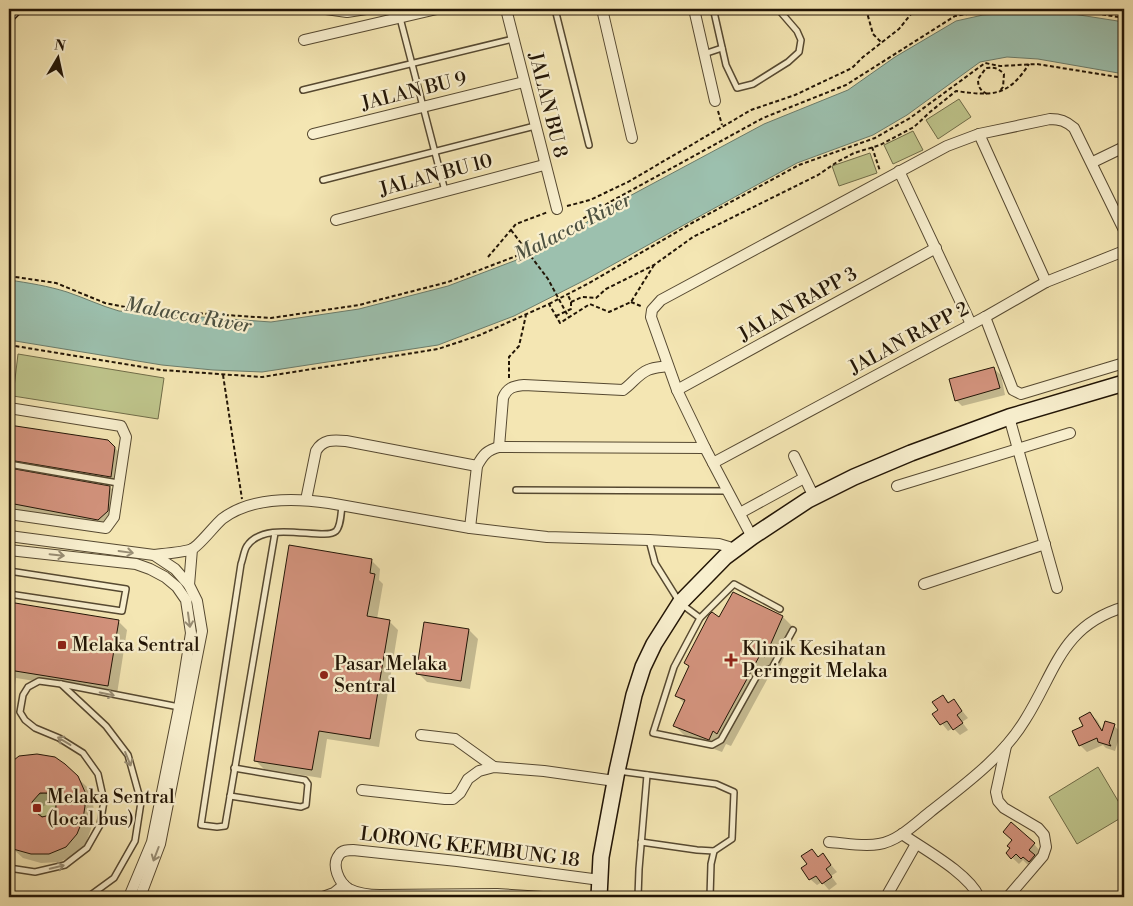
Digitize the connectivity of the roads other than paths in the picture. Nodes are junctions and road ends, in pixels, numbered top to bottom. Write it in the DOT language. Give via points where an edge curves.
graph roads {
  1 [pos="12,9"];
  2 [pos="326,9"];
  3 [pos="366,9"];
  4 [pos="437,9"];
  5 [pos="506,9"];
  6 [pos="555,9"];
  7 [pos="602,9"];
  8 [pos="694,9"];
  9 [pos="715,9"];
  10 [pos="778,9"];
  11 [pos="9,13"];
  12 [pos="400,18"];
  13 [pos="304,40"];
  14 [pos="514,40"];
  15 [pos="722,48"];
  16 [pos="704,54"];
  17 [pos="412,64"];
  18 [pos="524,82"];
  19 [pos="303,90"];
  20 [pos="715,101"];
  21 [pos="423,107"];
  22 [pos="535,126"];
  23 [pos="313,134"];
  24 [pos="979,134"];
  25 [pos="632,138"];
  26 [pos="590,145"];
  27 [pos="1124,147"];
  28 [pos="435,152"];
  29 [pos="1093,162"];
  30 [pos="544,165"];
  31 [pos="899,172"];
  32 [pos="324,180"];
  33 [pos="445,191"];
  34 [pos="557,209"];
  35 [pos="336,220"];
  36 [pos="1124,230"];
  37 [pos="936,248"];
  38 [pos="1124,251"];
  39 [pos="1046,282"];
  40 [pos="985,317"];
  41 [pos="971,324"];
  42 [pos="1124,363"];
  43 [pos="668,366"];
  44 [pos="1124,383"];
  45 [pos="677,390"];
  46 [pos="9,408"];
  47 [pos="1009,417"];
  48 [pos="1070,433"];
  49 [pos="499,447"];
  50 [pos="705,448"];
  51 [pos="1017,448"];
  52 [pos="794,456"];
  53 [pos="713,462"];
  54 [pos="9,464"];
  55 [pos="478,466"];
  56 [pos="804,478"];
  57 [pos="118,483"];
  58 [pos="897,486"];
  59 [pos="516,490"];
  60 [pos="728,492"];
  61 [pos="814,497"];
  62 [pos="306,500"];
  63 [pos="342,505"];
  64 [pos="9,514"];
  65 [pos="740,514"];
  66 [pos="470,528"];
  67 [pos="275,533"];
  68 [pos="9,536"];
  69 [pos="752,537"];
  70 [pos="649,540"];
  71 [pos="1045,544"];
  72 [pos="192,549"];
  73 [pos="10,550"];
  74 [pos="733,551"];
  75 [pos="154,556"];
  76 [pos="9,566"];
  77 [pos="9,571"];
  78 [pos="924,584"];
  79 [pos="189,585"];
  80 [pos="1057,588"];
  81 [pos="9,594"];
  82 [pos="680,603"];
  83 [pos="1124,608"];
  84 [pos="780,609"];
  85 [pos="700,618"];
  86 [pos="793,630"];
  87 [pos="61,684"];
  88 [pos="179,708"];
  89 [pos="421,736"];
  90 [pos="1006,745"];
  91 [pos="494,767"];
  92 [pos="234,768"];
  93 [pos="647,775"];
  94 [pos="616,776"];
  95 [pos="362,790"];
  96 [pos="230,796"];
  97 [pos="902,834"];
  98 [pos="641,842"];
  99 [pos="829,842"];
  100 [pos="916,844"];
  101 [pos="714,851"];
  102 [pos="9,868"];
  103 [pos="600,880"];
  104 [pos="344,885"];
  105 [pos="334,895"];
  106 [pos="464,896"];
  107 [pos="88,897"];
  108 [pos="129,897"];
  109 [pos="140,897"];
  110 [pos="323,897"];
  111 [pos="544,897"];
  112 [pos="599,897"];
  113 [pos="638,897"];
  114 [pos="710,897"];
  115 [pos="886,897"];
  116 [pos="979,897"];
  117 [pos="1008,897"];
  1 -- 11 [label="street"];
  2 -- 3 [label="street" via="347,12"];
  4 -- 12 [label="street"];
  5 -- 14 [label="street, JALAN BU 8"];
  6 -- 26 [label="lane"];
  7 -- 25 [label="street"];
  8 -- 16 [label="street"];
  9 -- 15 [label="lane"];
  10 -- 15 [label="lane" via="801,40 798,52 788,62 753,84 737,88"];
  12 -- 13 [label="street"];
  12 -- 17 [label="lane"];
  14 -- 17 [label="lane"];
  14 -- 18 [label="street, JALAN BU 8"];
  15 -- 16 [label="lane"];
  16 -- 20 [label="street"];
  17 -- 19 [label="lane"];
  17 -- 21 [label="lane"];
  18 -- 21 [label="street, JALAN BU 9"];
  18 -- 22 [label="street, JALAN BU 8"];
  21 -- 23 [label="street, JALAN BU 9"];
  21 -- 28 [label="lane"];
  22 -- 28 [label="lane"];
  22 -- 30 [label="street, JALAN BU 8"];
  24 -- 29 [label="street" via="1059,119 1074,128"];
  24 -- 31 [label="street" via="947,146"];
  24 -- 39 [label="street"];
  27 -- 29 [label="street"];
  28 -- 32 [label="lane"];
  28 -- 33 [label="lane"];
  29 -- 36 [label="street"];
  30 -- 33 [label="street, JALAN BU 10"];
  30 -- 34 [label="street, JALAN BU 8"];
  31 -- 37 [label="street"];
  31 -- 43 [label="street" via="661,300 652,310 651,317"];
  33 -- 35 [label="street, JALAN BU 10"];
  37 -- 41 [label="street"];
  37 -- 45 [label="street, JALAN RAPP 3"];
  38 -- 39 [label="street, JALAN RAPP 2"];
  39 -- 40 [label="street, JALAN RAPP 2"];
  40 -- 41 [label="street, JALAN RAPP 2"];
  40 -- 42 [label="street" via="1016,393 1022,394"];
  41 -- 53 [label="street, JALAN RAPP 2"];
  43 -- 45 [label="street"];
  43 -- 49 [label="street" via="649,369 622,390 524,385 509,388 502,398"];
  44 -- 47 [label="street"];
  45 -- 50 [label="street"];
  46 -- 57 [label="street" via="121,426 126,437"];
  47 -- 51 [label="street"];
  47 -- 61 [label="street" via="911,453"];
  48 -- 51 [label="street"];
  49 -- 50 [label="street"];
  49 -- 55 [label="street" via="488,450"];
  50 -- 53 [label="street"];
  51 -- 58 [label="street"];
  51 -- 71 [label="street"];
  52 -- 56 [label="street"];
  53 -- 60 [label="street"];
  54 -- 57 [label="lane"];
  55 -- 62 [label="street" via="346,441 325,441 316,451"];
  55 -- 66 [label="street"];
  56 -- 61 [label="street"];
  56 -- 65 [label="street"];
  57 -- 64 [label="street" via="114,517 106,528"];
  59 -- 60 [label="lane"];
  60 -- 65 [label="street"];
  61 -- 69 [label="street"];
  62 -- 63 [label="street"];
  62 -- 72 [label="street" via="270,502 243,508 224,518"];
  63 -- 66 [label="street"];
  63 -- 67 [label="lane" via="339,525 332,534"];
  65 -- 69 [label="street"];
  66 -- 70 [label="street" via="547,537"];
  67 -- 92 [label="lane"];
  67 -- 96 [label="lane" via="258,537 246,546 241,564 201,825 225,826"];
  68 -- 75 [label="street, one-way"];
  69 -- 74 [label="street"];
  70 -- 74 [label="street" via="725,545"];
  70 -- 82 [label="lane" via="655,563"];
  71 -- 78 [label="street"];
  71 -- 80 [label="street"];
  72 -- 75 [label="street"];
  72 -- 79 [label="street"];
  73 -- 76 [label="lane"];
  73 -- 88 [label="street, one-way" via="136,564 177,587 186,600 191,633"];
  74 -- 82 [label="street"];
  75 -- 79 [label="street" via="175,569"];
  77 -- 81 [label="lane" via="126,589 122,611"];
  79 -- 109 [label="street, one-way" via="197,601 202,631 160,844"];
  82 -- 85 [label="lane"];
  82 -- 94 [label="street" via="654,644 644,667 634,695"];
  83 -- 90 [label="street" via="1093,621 1076,635 1062,652 1025,721"];
  84 -- 85 [label="lane" via="734,584"];
  85 -- 86 [label="lane" via="674,667 653,733 712,745 720,740 759,672 772,668"];
  87 -- 88 [label="lane, one-way"];
  102 -- 87 [label="lane, one-way" via="35,872 66,865 87,848 100,825 104,801 98,774 83,753 35,728 20,712 28,687 39,681"];
  87 -- 107 [label="lane, one-way" via="106,726 128,755 141,802 135,841 114,878"];
  88 -- 108 [label="street" via="152,842"];
  89 -- 91 [label="street" via="455,739"];
  90 -- 97 [label="street" via="980,772"];
  90 -- 117 [label="street" via="996,792 998,801 1038,828 1046,847 1043,856"];
  91 -- 94 [label="street"];
  91 -- 95 [label="street" via="468,779 453,799"];
  92 -- 96 [label="lane"];
  92 -- 96 [label="lane" via="304,780 308,784 306,805 301,807"];
  93 -- 94 [label="lane"];
  93 -- 98 [label="lane"];
  93 -- 101 [label="lane" via="716,784 734,792 732,839"];
  94 -- 103 [label="street" via="601,857"];
  97 -- 99 [label="street" via="880,844"];
  97 -- 100 [label="street"];
  98 -- 101 [label="lane"];
  98 -- 113 [label="lane"];
  100 -- 115 [label="street"];
  100 -- 116 [label="street" via="960,874"];
  101 -- 114 [label="lane"];
  103 -- 104 [label="street, LORONG KEEMBUNG 18" via="353,850 339,854 336,860 338,877"];
  103 -- 112 [label="street"];
  104 -- 105 [label="street"];
  104 -- 106 [label="street" via="363,894"];
  105 -- 110 [label="street"];
  106 -- 111 [label="street"];
}
